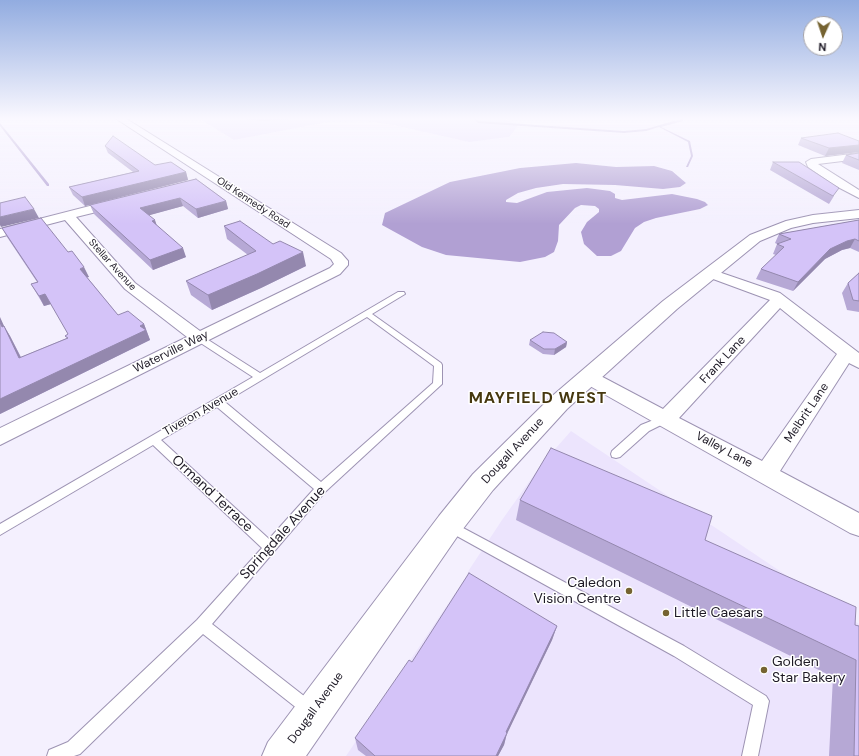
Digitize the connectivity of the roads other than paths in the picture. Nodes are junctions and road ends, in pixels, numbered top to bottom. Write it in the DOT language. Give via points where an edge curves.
graph roads {
  1 [pos="175,153"];
  2 [pos="859,156"];
  3 [pos="215,178"];
  4 [pos="201,182"];
  5 [pos="859,195"];
  6 [pos="130,200"];
  7 [pos="859,214"];
  8 [pos="68,216"];
  9 [pos="0,233"];
  10 [pos="341,265"];
  11 [pos="710,273"];
  12 [pos="401,294"];
  13 [pos="779,300"];
  14 [pos="367,314"];
  15 [pos="199,338"];
  16 [pos="853,357"];
  17 [pos="260,377"];
  18 [pos="588,377"];
  19 [pos="218,402"];
  20 [pos="666,419"];
  21 [pos="0,437"];
  22 [pos="154,440"];
  23 [pos="616,454"];
  24 [pos="767,473"];
  25 [pos="321,489"];
  26 [pos="449,525"];
  27 [pos="859,525"];
  28 [pos="0,530"];
  29 [pos="270,548"];
  30 [pos="202,625"];
  31 [pos="314,712"];
  32 [pos="55,756"];
  33 [pos="282,756"];
  34 [pos="750,756"];
  1 -- 3 [label="street, Old Kennedy Road"];
  2 -- 5 [label="street" via="811,162 828,177"];
  3 -- 4 [label="street"];
  3 -- 10 [label="street, Old Kennedy Road" via="336,256"];
  6 -- 8 [label="street"];
  7 -- 11 [label="street, Dougall Avenue" via="813,219 777,228 755,238"];
  8 -- 9 [label="street"];
  8 -- 15 [label="street, Stellar Avenue" via="130,286"];
  10 -- 15 [label="street, Waterville Way" via="335,272"];
  11 -- 13 [label="street"];
  11 -- 18 [label="street, Dougall Avenue"];
  12 -- 14 [label="lane, Tiveron Avenue"];
  13 -- 16 [label="street"];
  13 -- 20 [label="street, Frank Lane"];
  14 -- 17 [label="lane, Tiveron Avenue"];
  14 -- 25 [label="lane, Springdale Avenue" via="438,365 437,384"];
  15 -- 17 [label="lane"];
  15 -- 21 [label="street, Waterville Way"];
  16 -- 24 [label="street, Melbrit Lane"];
  17 -- 19 [label="lane, Tiveron Avenue"];
  18 -- 20 [label="street, Valley Lane"];
  18 -- 26 [label="street, Dougall Avenue" via="559,403 483,482"];
  19 -- 22 [label="lane, Tiveron Avenue"];
  19 -- 25 [label="lane"];
  20 -- 23 [label="lane" via="645,428"];
  20 -- 24 [label="street, Valley Lane"];
  22 -- 28 [label="lane, Tiveron Avenue"];
  22 -- 29 [label="lane, Ormand Terrace"];
  24 -- 27 [label="street, Valley Lane"];
  25 -- 29 [label="lane, Springdale Avenue"];
  26 -- 31 [label="street, Dougall Avenue"];
  26 -- 34 [label="lane" via="679,651 761,701"];
  29 -- 30 [label="lane, Springdale Avenue"];
  30 -- 31 [label="lane"];
  30 -- 32 [label="lane, Springdale Avenue" via="74,748"];
  31 -- 33 [label="street, Dougall Avenue"];
}
